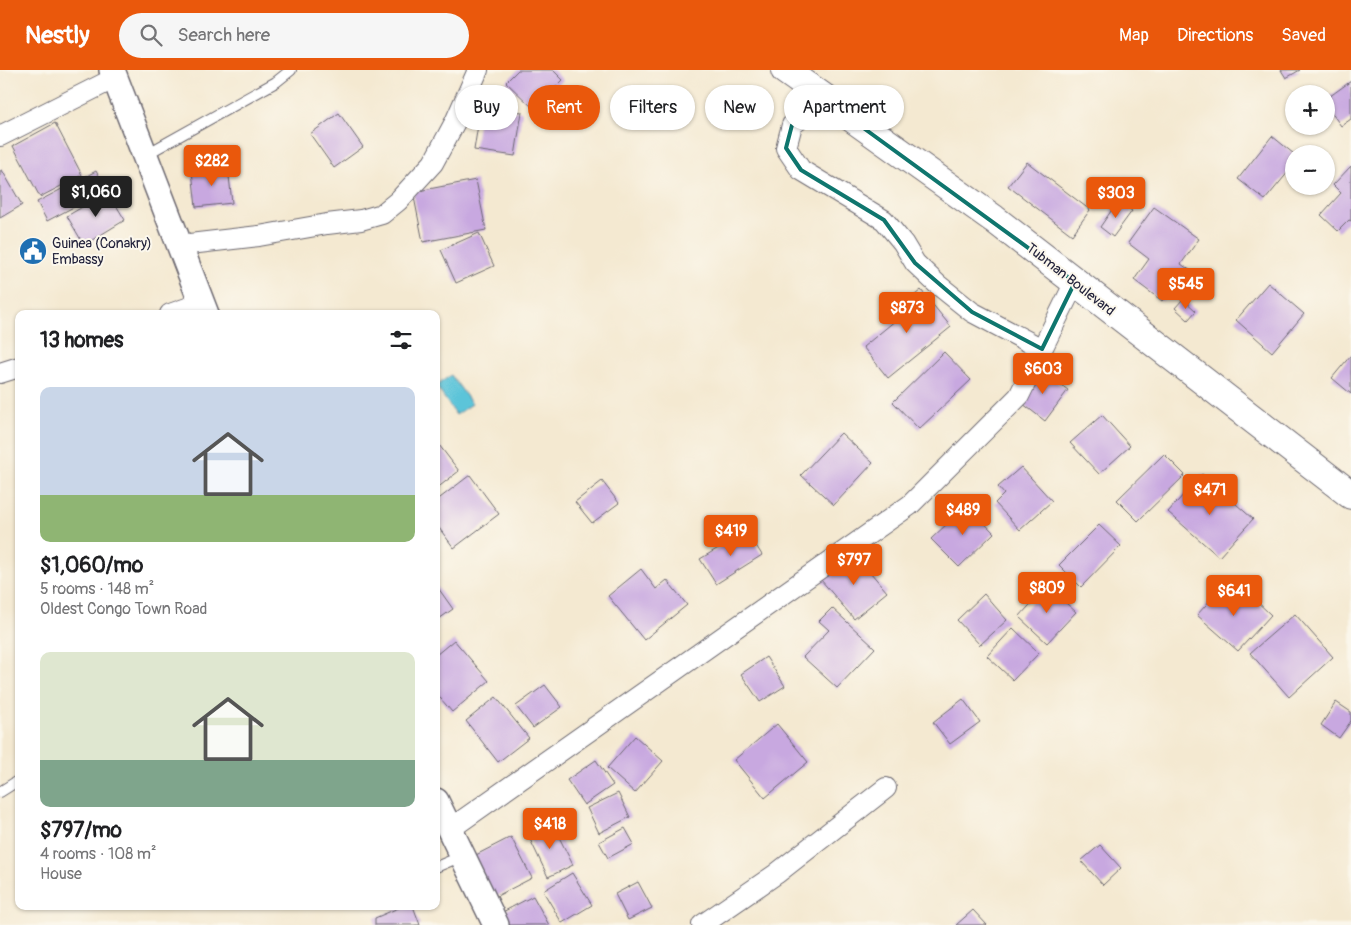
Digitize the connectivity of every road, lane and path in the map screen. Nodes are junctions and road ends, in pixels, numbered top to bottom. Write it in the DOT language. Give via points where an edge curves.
graph roads {
  1 [pos="291,70"];
  2 [pos="478,70"];
  3 [pos="785,70"];
  4 [pos="113,74"];
  5 [pos="805,85"];
  6 [pos="791,130"];
  7 [pos="868,130"];
  8 [pos="0,136"];
  9 [pos="145,155"];
  10 [pos="181,246"];
  11 [pos="1075,282"];
  12 [pos="204,308"];
  13 [pos="1042,349"];
  14 [pos="15,368"];
  15 [pos="0,373"];
  16 [pos="1351,495"];
  17 [pos="15,783"];
  18 [pos="886,788"];
  19 [pos="0,792"];
  20 [pos="440,809"];
  21 [pos="450,829"];
  22 [pos="462,856"];
  23 [pos="440,865"];
  24 [pos="496,925"];
  25 [pos="702,925"];
  1 -- 9 [label="lane" via="276,82"];
  2 -- 10 [label="street" via="456,122 433,163 382,214"];
  3 -- 5 [label="highway, Tubman Boulevard"];
  4 -- 8 [label="street"];
  4 -- 9 [label="street"];
  6 -- 13 [label="street" via="786,148 801,170 884,220 915,263 972,312"];
  7 -- 11 [label="highway, Tubman Boulevard" via="994,219"];
  9 -- 10 [label="street"];
  10 -- 12 [label="street"];
  11 -- 13 [label="street"];
  11 -- 16 [label="highway, Tubman Boulevard"];
  13 -- 21 [label="street" via="1019,396 910,505"];
  14 -- 15 [label="street"];
  17 -- 19 [label="lane"];
  18 -- 25 [label="street" via="776,874"];
  20 -- 21 [label="street"];
  21 -- 22 [label="street"];
  22 -- 23 [label="lane"];
  22 -- 24 [label="street"];
}
